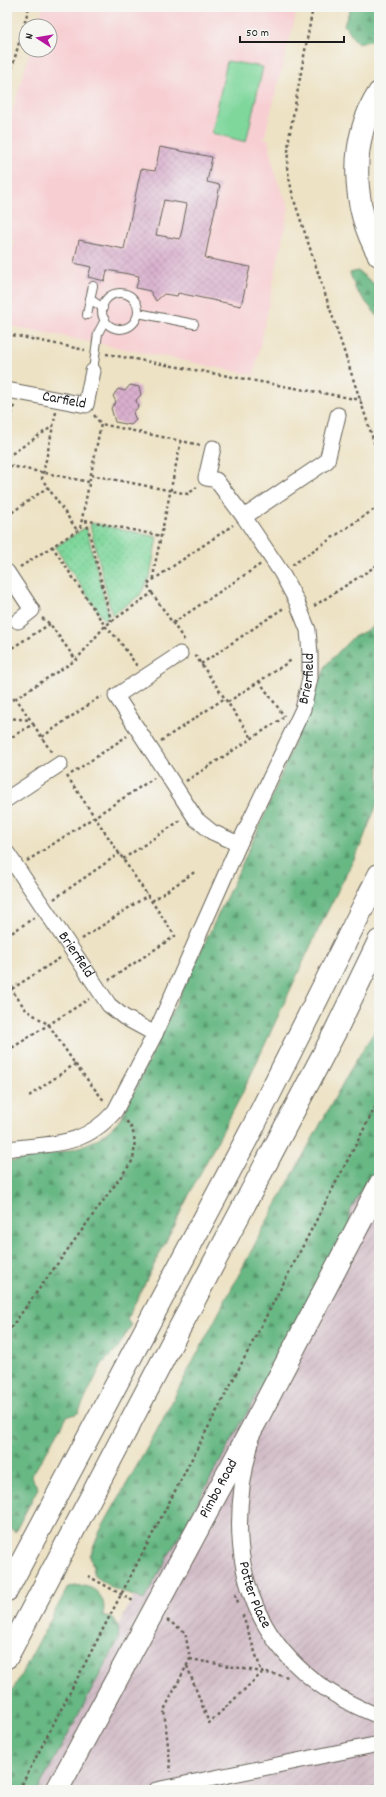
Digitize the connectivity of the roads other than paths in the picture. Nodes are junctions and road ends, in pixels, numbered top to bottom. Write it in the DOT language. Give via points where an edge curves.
graph roads {
  1 [pos="379,93"];
  2 [pos="379,255"];
  3 [pos="93,286"];
  4 [pos="90,299"];
  5 [pos="103,308"];
  6 [pos="138,313"];
  7 [pos="87,315"];
  8 [pos="105,320"];
  9 [pos="194,324"];
  10 [pos="93,371"];
  11 [pos="12,391"];
  12 [pos="338,415"];
  13 [pos="212,448"];
  14 [pos="244,517"];
  15 [pos="8,573"];
  16 [pos="18,621"];
  17 [pos="187,651"];
  18 [pos="64,770"];
  19 [pos="7,799"];
  20 [pos="239,844"];
  21 [pos="11,862"];
  22 [pos="379,875"];
  23 [pos="379,940"];
  24 [pos="379,967"];
  25 [pos="335,1032"];
  26 [pos="155,1034"];
  27 [pos="7,1149"];
  28 [pos="379,1186"];
  29 [pos="258,1417"];
  30 [pos="7,1590"];
  31 [pos="7,1657"];
  32 [pos="379,1716"];
  33 [pos="379,1744"];
  34 [pos="57,1790"];
  35 [pos="156,1790"];
  1 -- 2 [label="main road" via="366,120 359,148 357,174 367,228"];
  3 -- 4 [label="lane"];
  4 -- 5 [label="lane"];
  4 -- 7 [label="lane"];
  5 -- 6 [label="lane" via="109,298 126,294 135,301"];
  5 -- 8 [label="lane"];
  6 -- 8 [label="lane" via="134,323 124,329 113,328"];
  6 -- 9 [label="lane"];
  8 -- 10 [label="lane" via="98,333"];
  10 -- 11 [label="street, Carfield" via="86,405"];
  12 -- 14 [label="street" via="327,461"];
  13 -- 14 [label="street, Brierfield" via="206,478 216,480"];
  14 -- 20 [label="street, Brierfield" via="281,572 299,607 308,630 310,678 303,709"];
  15 -- 16 [label="street" via="32,610"];
  17 -- 20 [label="street" via="116,696 191,814 212,832"];
  18 -- 19 [label="street"];
  20 -- 26 [label="street, Brierfield"];
  21 -- 26 [label="street, Brierfield" via="45,908 109,1005"];
  22 -- 30 [label="main road" via="253,1127"];
  23 -- 25 [label="main road"];
  24 -- 25 [label="main road"];
  25 -- 31 [label="main road"];
  26 -- 27 [label="street, Brierfield" via="115,1111 106,1121 87,1134 66,1143"];
  28 -- 29 [label="main road, Pimbo Road"];
  29 -- 32 [label="street, Potter Place" via="247,1459 239,1517 243,1569 262,1621 275,1642 317,1683 350,1704"];
  29 -- 34 [label="main road, Pimbo Road"];
  33 -- 35 [label="street"];
}
